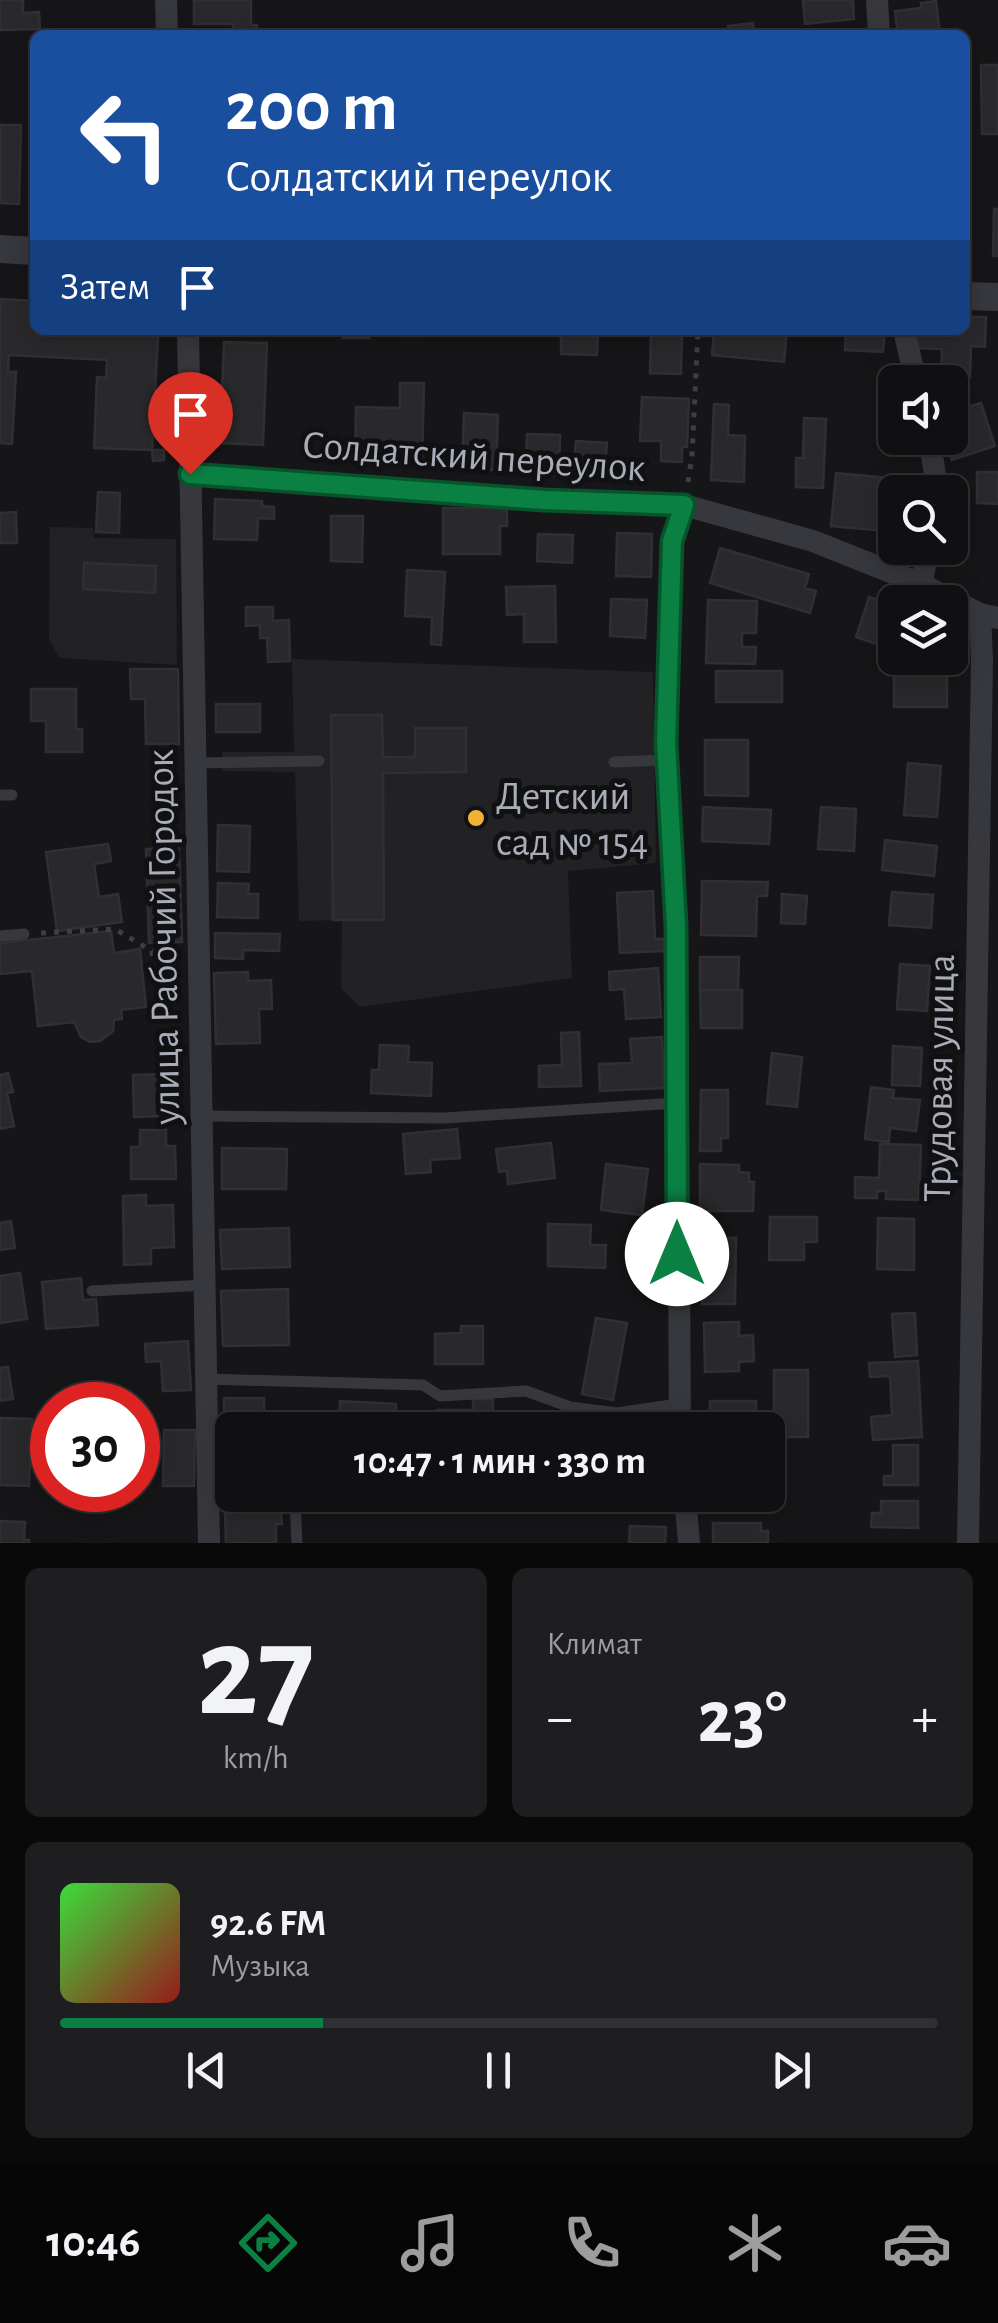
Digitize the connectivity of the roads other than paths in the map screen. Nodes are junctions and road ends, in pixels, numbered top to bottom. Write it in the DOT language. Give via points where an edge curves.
graph roads {
  1 [pos="166,0"];
  2 [pos="876,0"];
  3 [pos="166,30"];
  4 [pos="879,30"];
  5 [pos="0,249"];
  6 [pos="30,251"];
  7 [pos="970,296"];
  8 [pos="998,297"];
  9 [pos="188,335"];
  10 [pos="905,335"];
  11 [pos="912,365"];
  12 [pos="190,474"];
  13 [pos="684,505"];
  14 [pos="925,565"];
  15 [pos="921,584"];
  16 [pos="989,616"];
  17 [pos="667,760"];
  18 [pos="319,761"];
  19 [pos="614,762"];
  20 [pos="196,763"];
  21 [pos="24,934"];
  22 [pos="0,936"];
  23 [pos="676,1103"];
  24 [pos="203,1116"];
  25 [pos="205,1285"];
  26 [pos="92,1291"];
  27 [pos="206,1379"];
  28 [pos="678,1404"];
  29 [pos="679,1412"];
  30 [pos="208,1505"];
  31 [pos="686,1512"];
  32 [pos="209,1543"];
  33 [pos="297,1543"];
  34 [pos="688,1543"];
  35 [pos="968,1543"];
  1 -- 3 [label="street"];
  2 -- 4 [label="street"];
  5 -- 6 [label="street"];
  7 -- 8 [label="street"];
  9 -- 12 [label="street, улица Рабочий Городок"];
  10 -- 11 [label="street"];
  12 -- 13 [label="street, Солдатский переулок"];
  12 -- 20 [label="street, улица Рабочий Городок"];
  13 -- 15 [label="street, Солдатский переулок" via="813,541"];
  13 -- 17 [label="street" via="672,541"];
  14 -- 15 [label="street"];
  15 -- 16 [label="street, Солдатский переулок"];
  16 -- 35 [label="street, Трудовая улица" via="982,700"];
  17 -- 19 [label="lane"];
  17 -- 23 [label="street"];
  18 -- 20 [label="lane"];
  20 -- 24 [label="street, улица Рабочий Городок"];
  21 -- 22 [label="lane"];
  23 -- 24 [label="lane" via="445,1118"];
  23 -- 28 [label="street"];
  24 -- 25 [label="street, улица Рабочий Городок"];
  25 -- 26 [label="lane"];
  25 -- 27 [label="street, улица Рабочий Городок"];
  27 -- 28 [label="lane" via="423,1385 440,1396 526,1391 570,1407 617,1413"];
  27 -- 30 [label="street, улица Рабочий Городок"];
  28 -- 29 [label="street"];
  30 -- 32 [label="street, улица Рабочий Городок"];
  30 -- 33 [label="lane" via="296,1502"];
  31 -- 34 [label="street"];
}
